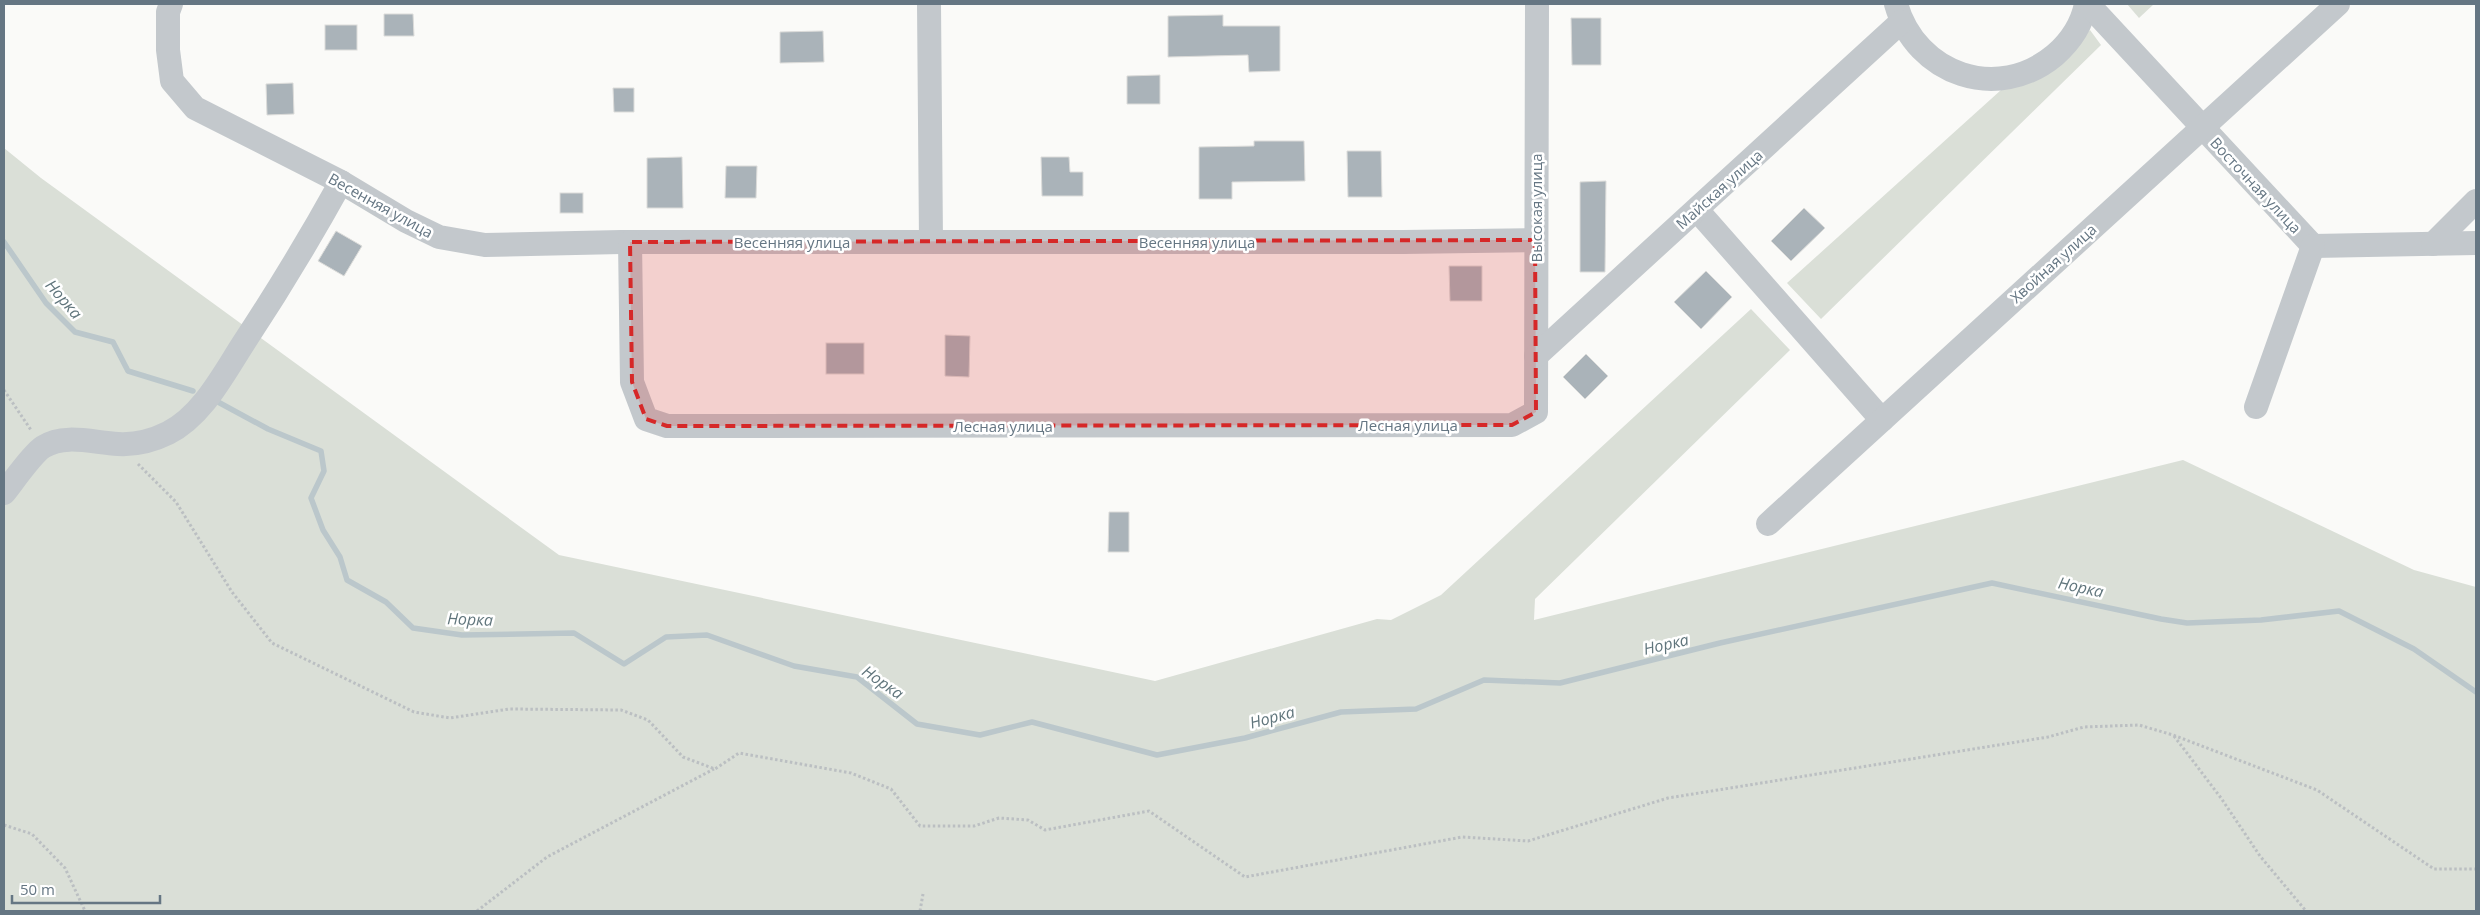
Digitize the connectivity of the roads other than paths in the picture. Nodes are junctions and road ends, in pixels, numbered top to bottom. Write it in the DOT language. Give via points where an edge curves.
graph roads {
  1 [pos="171,4"];
  2 [pos="929,4"];
  3 [pos="1537,4"];
  4 [pos="2087,4"];
  5 [pos="2338,4"];
  6 [pos="1899,13"];
  7 [pos="2202,126"];
  8 [pos="341,182"];
  9 [pos="2476,201"];
  10 [pos="1697,210"];
  11 [pos="1535,240"];
  12 [pos="630,242"];
  13 [pos="931,242"];
  14 [pos="2476,243"];
  15 [pos="2433,244"];
  16 [pos="2313,246"];
  17 [pos="1536,356"];
  18 [pos="2256,407"];
  19 [pos="1536,412"];
  20 [pos="1882,420"];
  21 [pos="4,493"];
  22 [pos="1768,524"];
  1 -- 8 [label="street, Весенняя улица" via="168,50 172,81 195,108"];
  2 -- 13 [label="street"];
  3 -- 11 [label="street, Высокая улица"];
  4 -- 6 [label="street" via="2068,44 2042,66 2012,78 1979,79 1947,70 1920,50"];
  4 -- 7 [label="street, Восточная улица"];
  5 -- 7 [label="street, Хвойная улица"];
  6 -- 10 [label="street, Майская улица"];
  7 -- 16 [label="street, Восточная улица"];
  7 -- 20 [label="street, Хвойная улица"];
  8 -- 12 [label="street, Весенняя улица" via="439,237 485,245"];
  8 -- 21 [label="street" via="292,270 197,410 171,432 148,442 118,444 62,440 43,447"];
  9 -- 15 [label="street"];
  10 -- 17 [label="street, Майская улица"];
  10 -- 20 [label="street"];
  11 -- 13 [label="street, Весенняя улица"];
  11 -- 17 [label="street, Высокая улица"];
  12 -- 13 [label="street, Весенняя улица"];
  12 -- 19 [label="street, Лесная улица" via="632,382 646,419 667,426 1512,425"];
  14 -- 15 [label="street, Восточная улица"];
  15 -- 16 [label="street, Восточная улица"];
  16 -- 18 [label="street"];
  17 -- 19 [label="street, Высокая улица"];
  20 -- 22 [label="street, Хвойная улица"];
}
